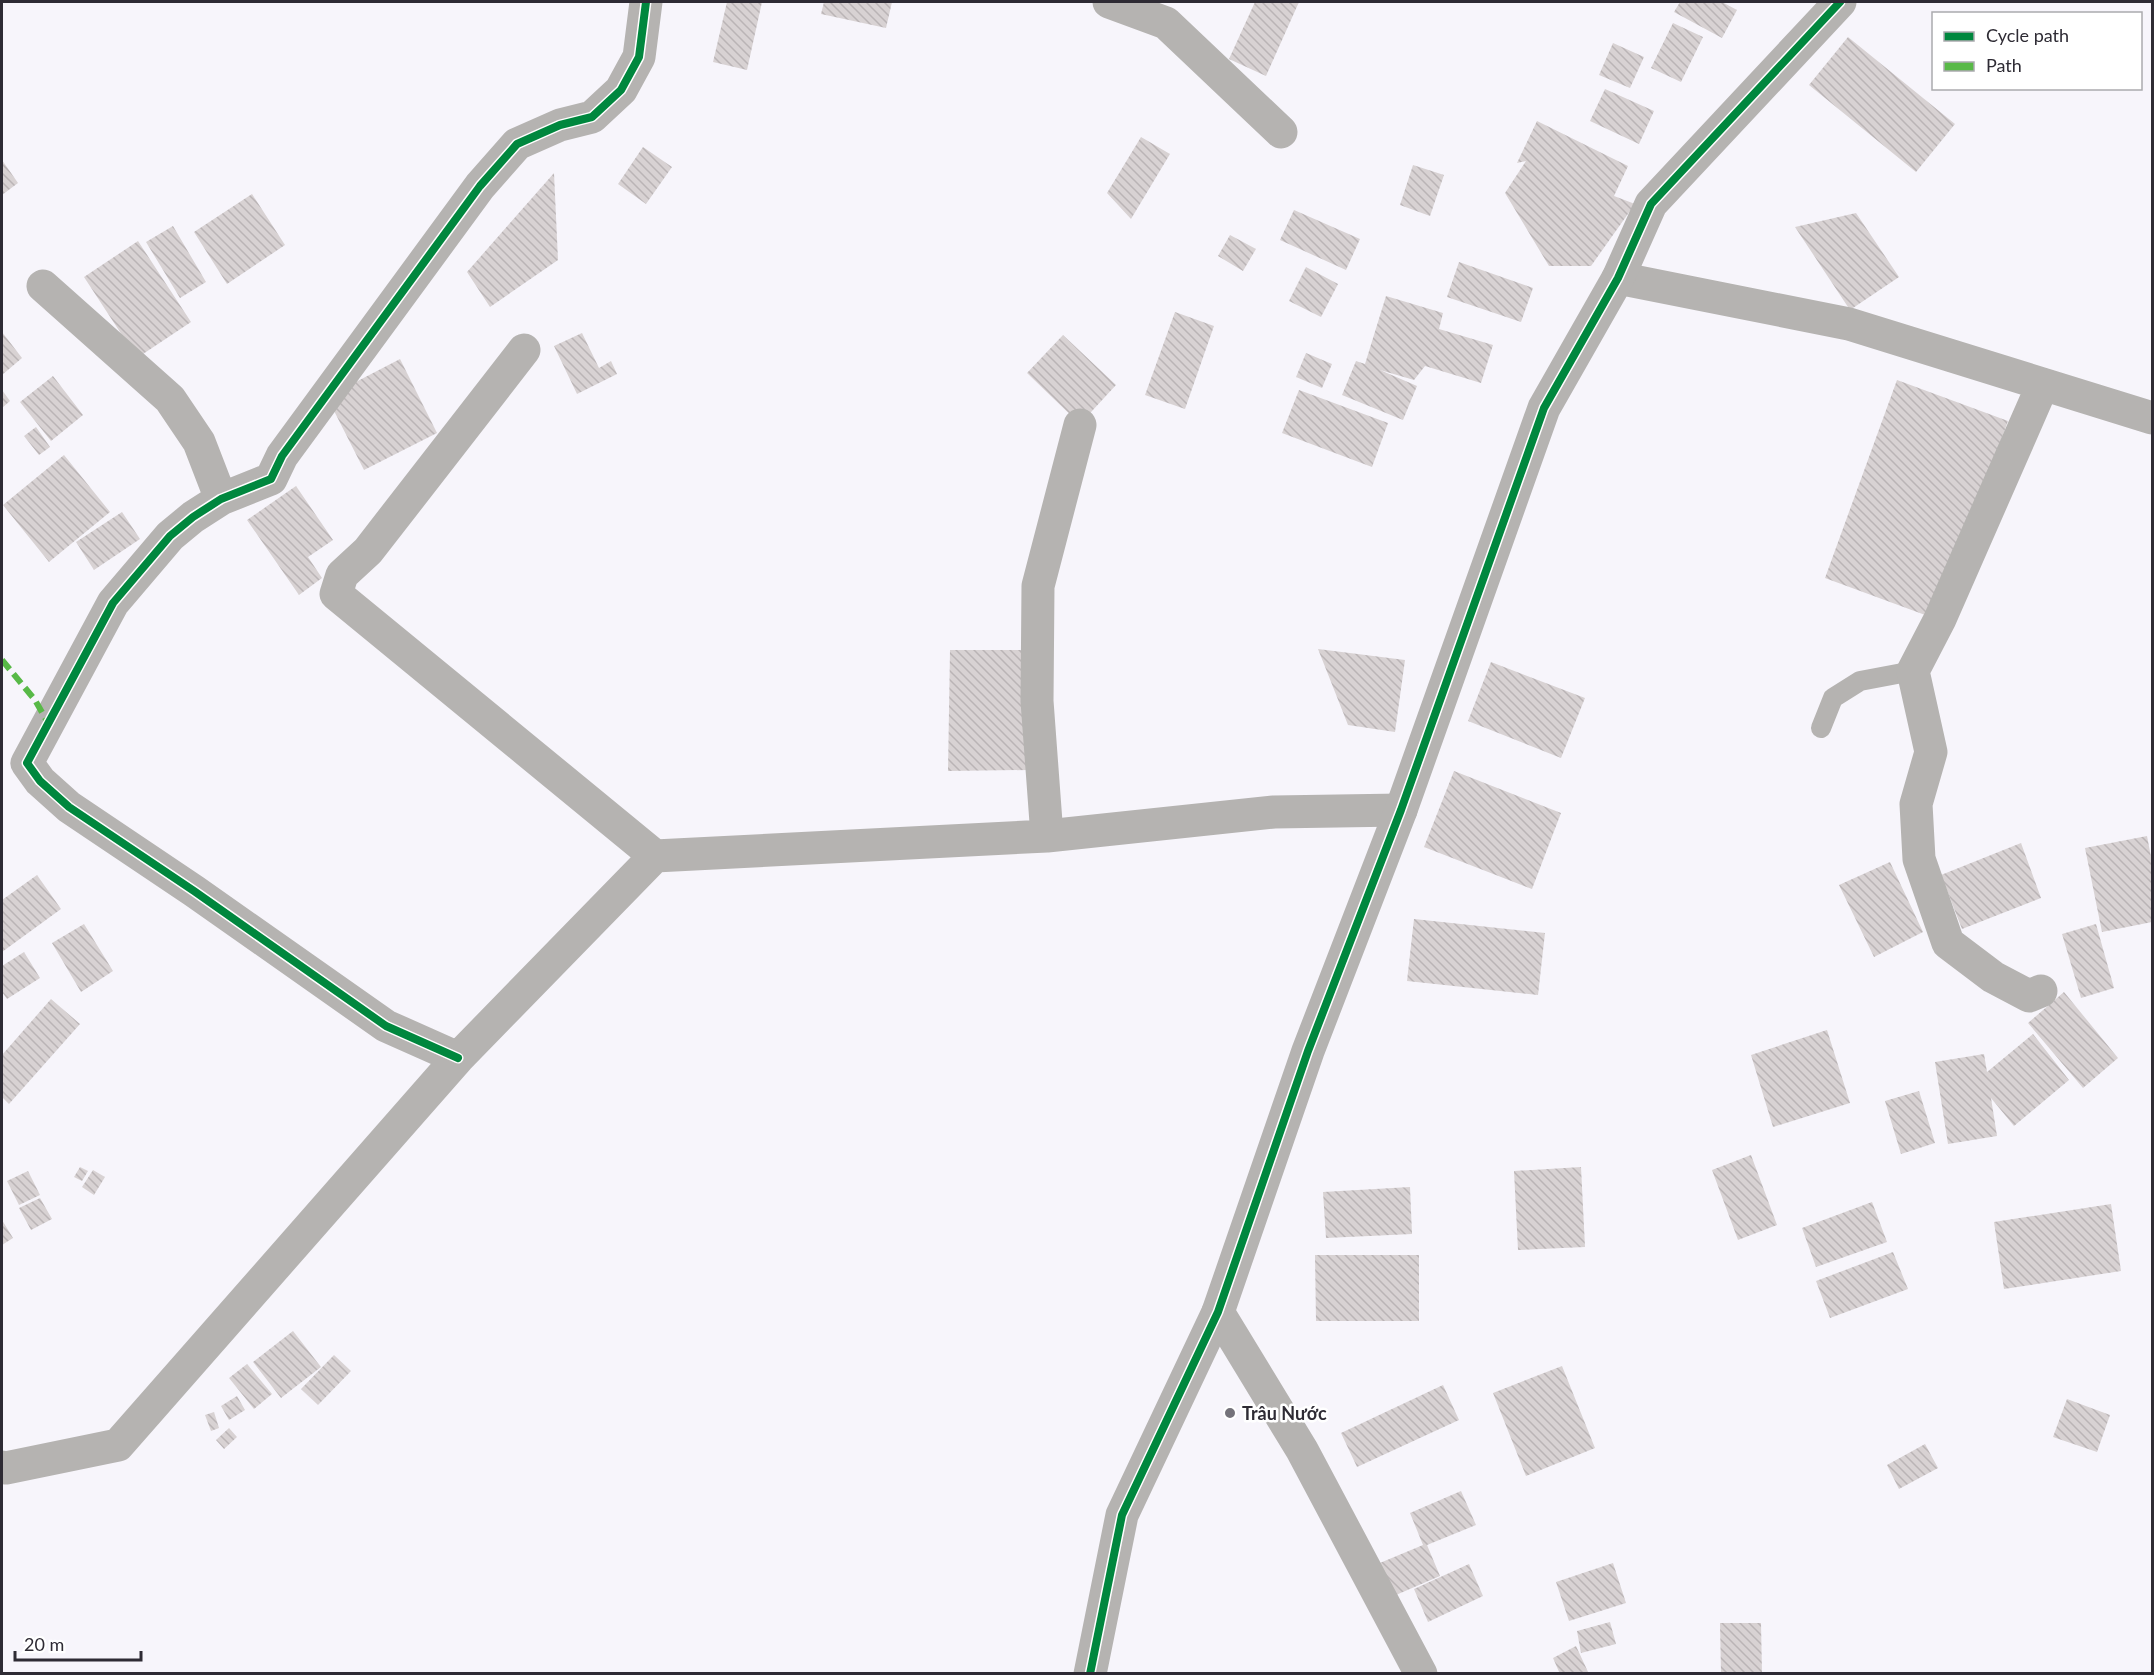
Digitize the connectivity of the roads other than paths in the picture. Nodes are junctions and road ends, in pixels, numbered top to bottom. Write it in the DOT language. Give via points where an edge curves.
graph roads {
  1 [pos="646,2"];
  2 [pos="1109,2"];
  3 [pos="1837,5"];
  4 [pos="1281,132"];
  5 [pos="1618,278"];
  6 [pos="44,286"];
  7 [pos="524,350"];
  8 [pos="2043,384"];
  9 [pos="2152,418"];
  10 [pos="1080,425"];
  11 [pos="221,498"];
  12 [pos="1913,670"];
  13 [pos="1821,728"];
  14 [pos="1401,810"];
  15 [pos="1047,836"];
  16 [pos="655,856"];
  17 [pos="2041,991"];
  18 [pos="458,1058"];
  19 [pos="1218,1312"];
  20 [pos="2,1467"];
  21 [pos="1090,1674"];
  22 [pos="1421,1674"];
  1 -- 11 [label="street" via="639,57 621,90 592,117 560,125 517,144 480,186 282,456 271,479"];
  2 -- 4 [label="street" via="1166,23"];
  3 -- 5 [label="street" via="1651,204"];
  5 -- 8 [label="street" via="1849,324"];
  5 -- 14 [label="street" via="1544,408"];
  6 -- 11 [label="street" via="170,399 199,442"];
  7 -- 16 [label="street" via="368,551 342,575 336,594"];
  8 -- 9 [label="street"];
  8 -- 12 [label="street" via="1940,619"];
  10 -- 15 [label="street" via="1038,586 1037,701"];
  11 -- 18 [label="street" via="170,536 113,603 27,763 40,781 69,807 386,1026"];
  12 -- 13 [label="lane" via="1860,681 1833,698"];
  12 -- 17 [label="street" via="1931,752 1916,804 1919,859 1948,943 1993,977 2029,996"];
  14 -- 15 [label="street" via="1274,812"];
  14 -- 19 [label="street" via="1308,1051"];
  15 -- 16 [label="street"];
  16 -- 18 [label="street"];
  18 -- 20 [label="street" via="118,1445"];
  19 -- 21 [label="street" via="1122,1515"];
  19 -- 22 [label="street" via="1302,1450"];
}
